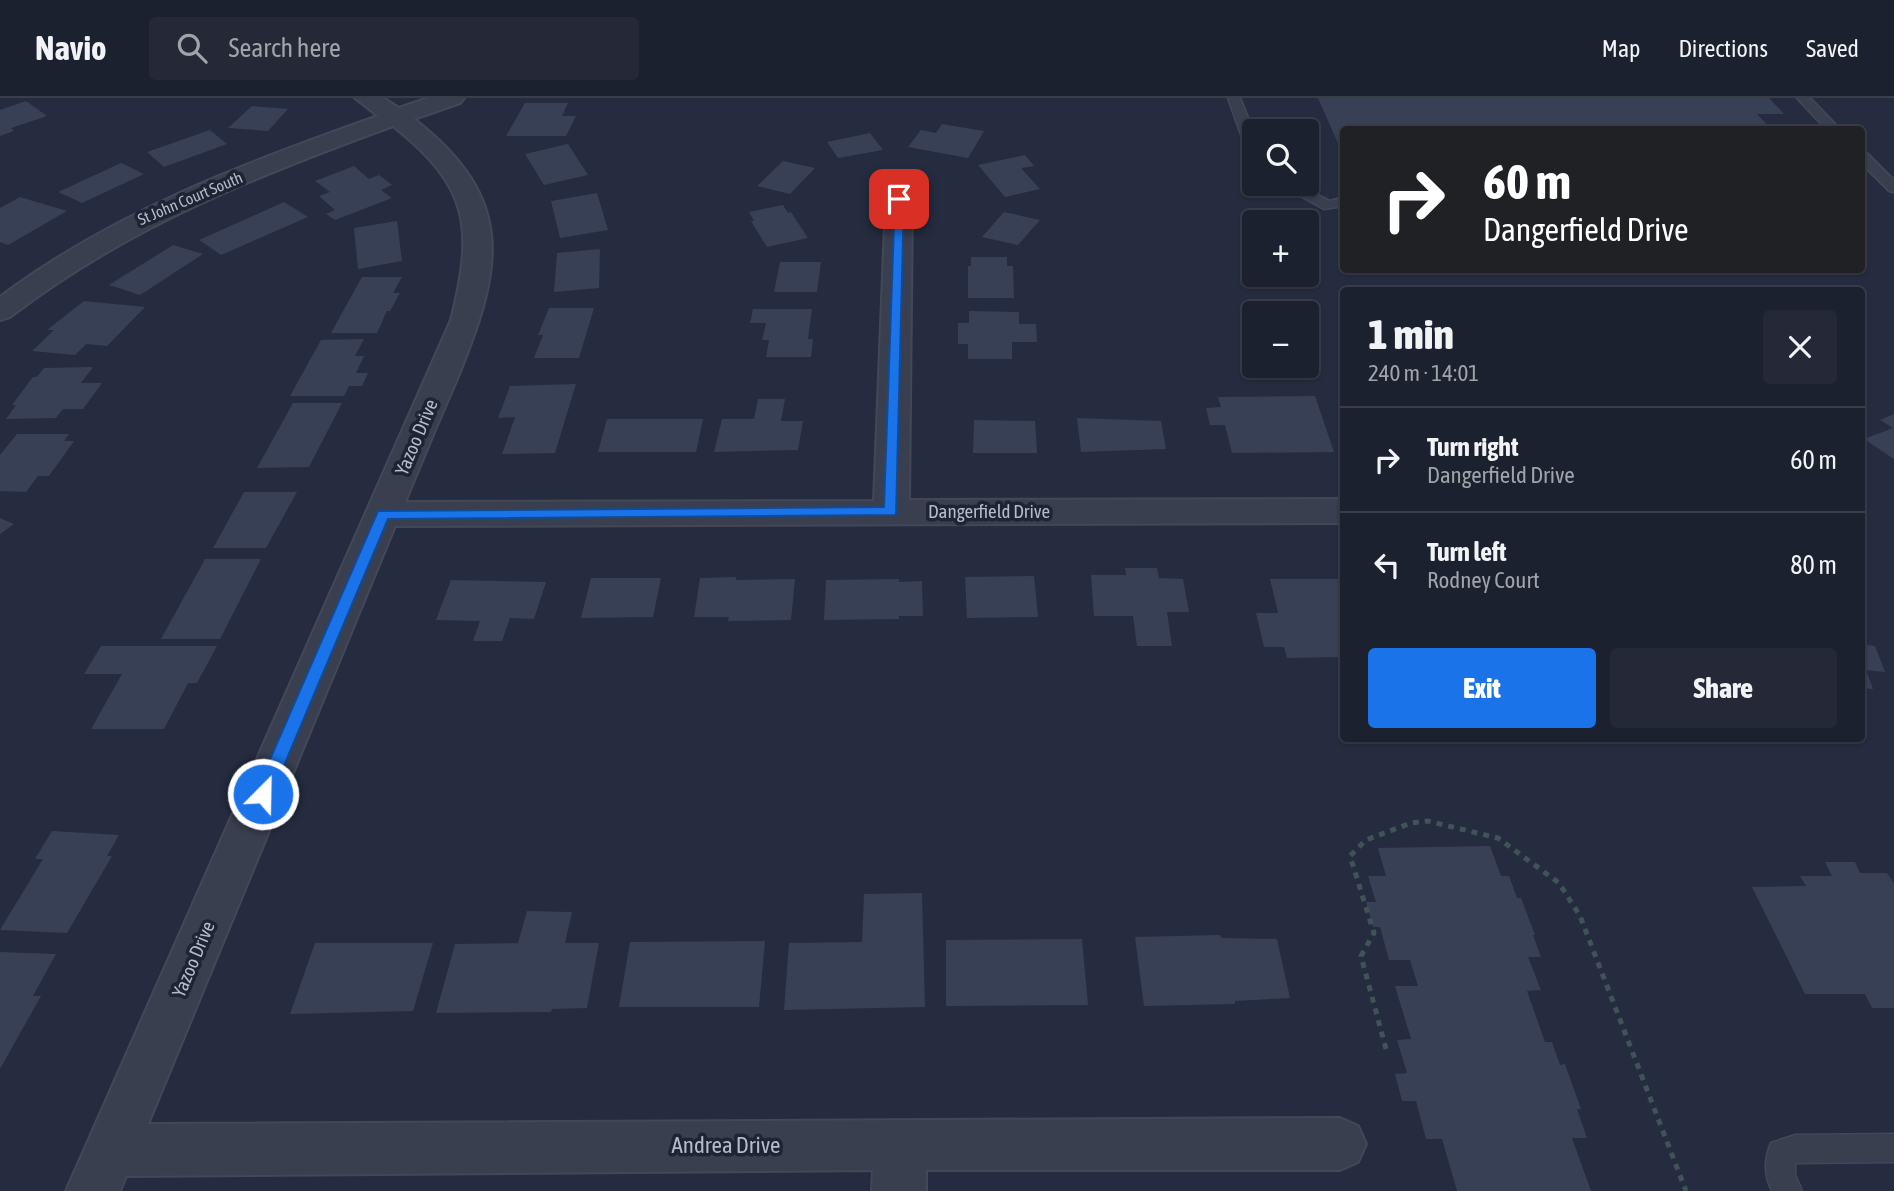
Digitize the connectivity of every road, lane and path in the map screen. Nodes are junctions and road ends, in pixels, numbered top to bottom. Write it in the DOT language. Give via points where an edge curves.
graph roads {
  1 [pos="452,98"];
  2 [pos="1234,98"];
  3 [pos="1803,98"];
  4 [pos="382,107"];
  5 [pos="1242,119"];
  6 [pos="1831,126"];
  7 [pos="1865,159"];
  8 [pos="1865,175"];
  9 [pos="1881,175"];
  10 [pos="1894,188"];
  11 [pos="1309,196"];
  12 [pos="899,199"];
  13 [pos="1340,202"];
  14 [pos="0,311"];
  15 [pos="1340,511"];
  16 [pos="891,512"];
  17 [pos="383,514"];
  18 [pos="1386,1049"];
  19 [pos="1340,1144"];
  20 [pos="1894,1148"];
  21 [pos="899,1167"];
  22 [pos="102,1170"];
  23 [pos="1686,1191"];
  24 [pos="1787,1191"];
  1 -- 4 [label="street, St John Court South"];
  2 -- 5 [label="lane"];
  3 -- 6 [label="lane"];
  4 -- 14 [label="street, St John Court South" via="141,218 56,268"];
  4 -- 17 [label="street, Yazoo Drive" via="428,138 456,170 472,201 480,260 466,320"];
  7 -- 9 [label="lane"];
  8 -- 9 [label="lane"];
  9 -- 10 [label="lane"];
  11 -- 13 [label="lane" via="1329,206"];
  12 -- 16 [label="street"];
  15 -- 16 [label="street, Dangerfield Drive"];
  16 -- 17 [label="street, Dangerfield Drive"];
  17 -- 22 [label="street, Yazoo Drive"];
  18 -- 23 [label="path" via="1360,956 1374,933 1350,856 1366,840 1411,823 1428,821 1498,838 1559,883 1580,916"];
  19 -- 21 [label="street, Andrea Drive"];
  20 -- 24 [label="lane" via="1781,1153 1780,1177"];
  21 -- 22 [label="street, Andrea Drive"];
}
